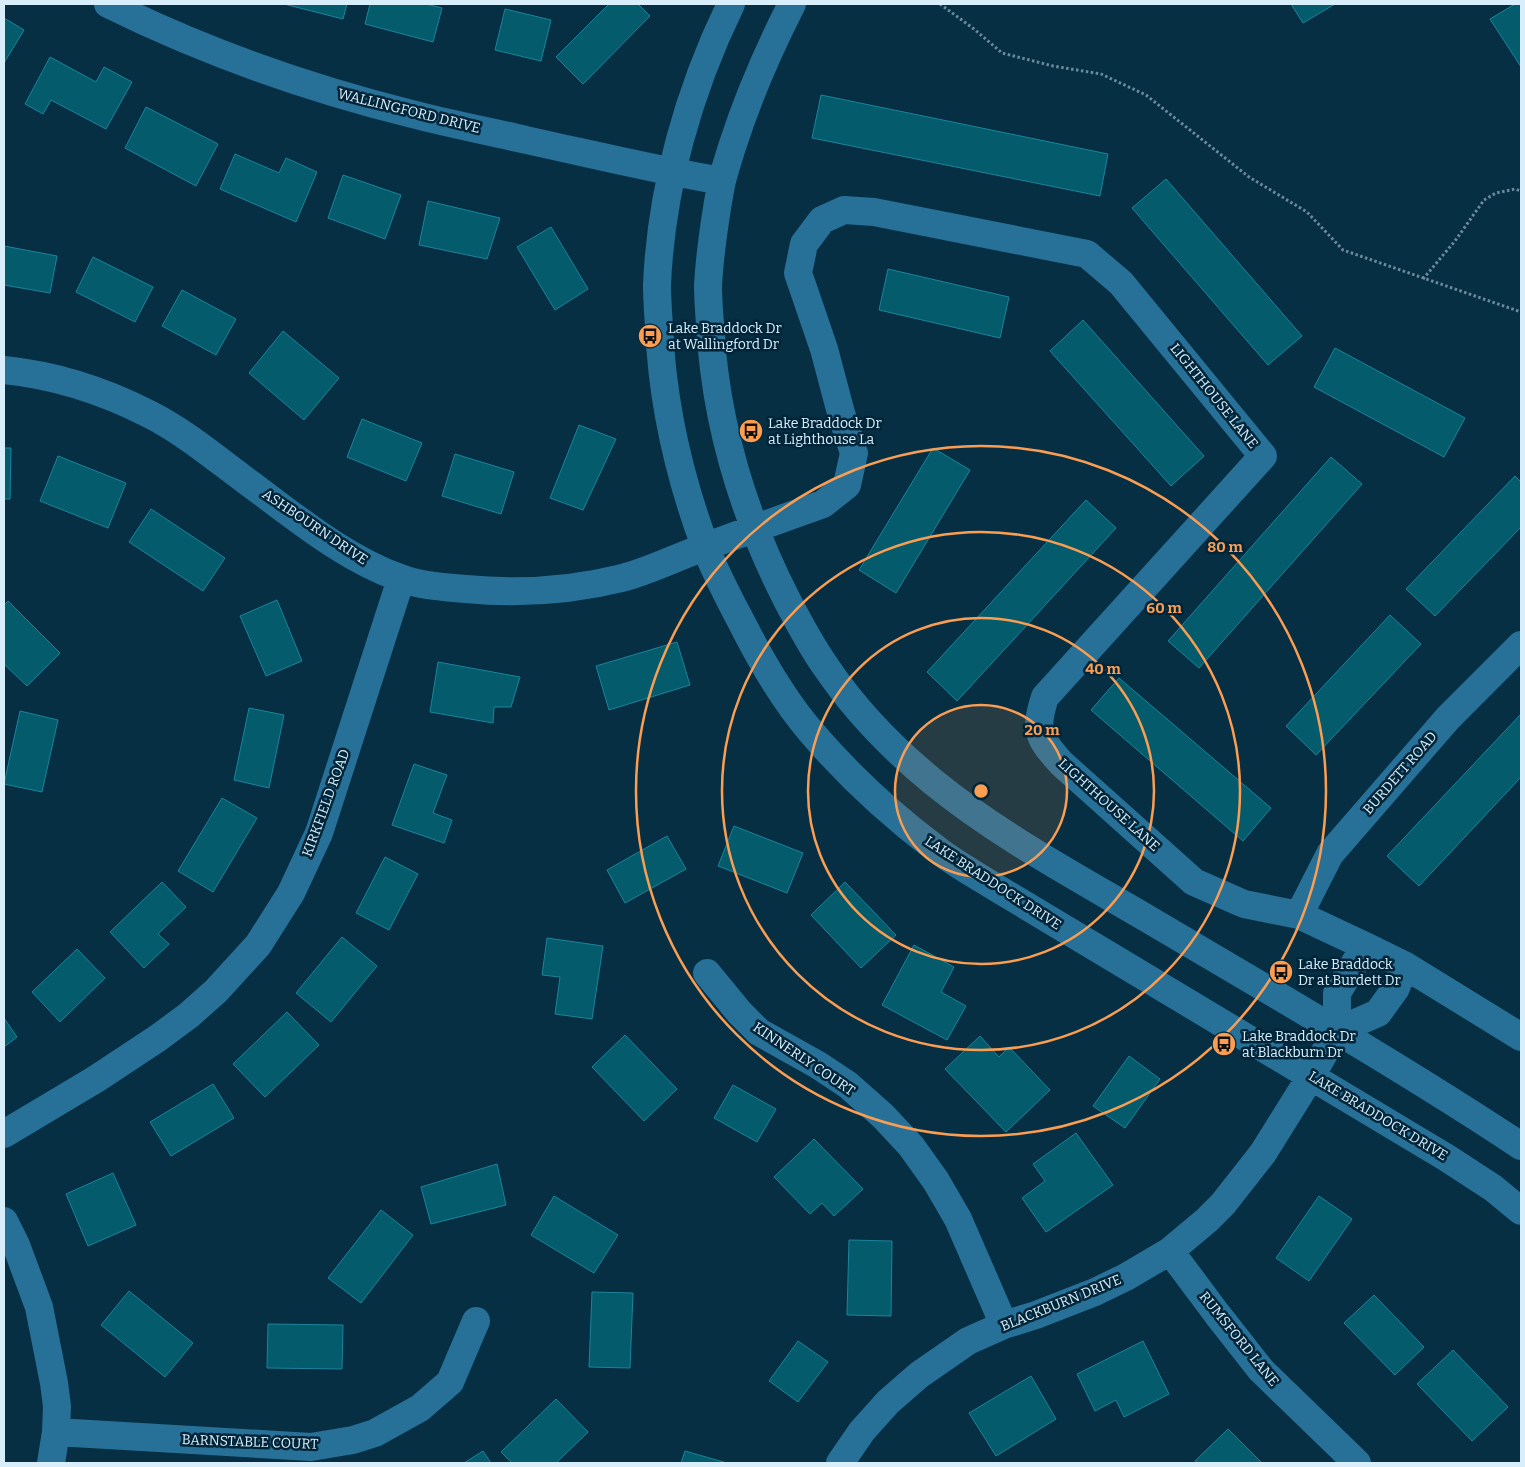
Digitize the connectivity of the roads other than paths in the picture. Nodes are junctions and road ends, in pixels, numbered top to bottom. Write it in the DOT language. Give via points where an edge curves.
graph roads {
  1 [pos="108,4"];
  2 [pos="731,4"];
  3 [pos="792,4"];
  4 [pos="672,172"];
  5 [pos="722,181"];
  6 [pos="4,370"];
  7 [pos="754,529"];
  8 [pos="706,547"];
  9 [pos="400,578"];
  10 [pos="1521,644"];
  11 [pos="1299,915"];
  12 [pos="1365,946"];
  13 [pos="1404,965"];
  14 [pos="707,973"];
  15 [pos="1337,1031"];
  16 [pos="1521,1037"];
  17 [pos="1312,1076"];
  18 [pos="4,1134"];
  19 [pos="1521,1146"];
  20 [pos="1521,1211"];
  21 [pos="4,1221"];
  22 [pos="1170,1250"];
  23 [pos="476,1321"];
  24 [pos="1004,1325"];
  25 [pos="56,1432"];
  26 [pos="50,1463"];
  27 [pos="840,1463"];
  28 [pos="1357,1463"];
  1 -- 4 [label="street, WALLINGFORD DRIVE" via="229,57 318,88 412,114"];
  2 -- 4 [label="street, LAKE BRADDOCK DRIVE" via="692,99"];
  3 -- 5 [label="street" via="766,54 745,107"];
  4 -- 5 [label="street, WALLINGFORD DRIVE"];
  4 -- 8 [label="street, LAKE BRADDOCK DRIVE" via="657,286 660,354 670,423"];
  5 -- 7 [label="street" via="708,288 711,349 720,413"];
  6 -- 9 [label="street, ASHBOURN DRIVE" via="80,386 150,414 193,441 340,548"];
  7 -- 8 [label="street, LIGHTHOUSE LANE"];
  7 -- 11 [label="street, LIGHTHOUSE LANE" via="824,504 847,485 854,454 798,273 804,244 822,220 844,210 874,212 1087,254 1121,283 1262,456 1045,697 1038,719 1043,744 1194,882 1244,904"];
  7 -- 15 [label="street" via="777,580 824,665 884,737 928,778 967,809 1027,847"];
  8 -- 9 [label="street, ASHBOURN DRIVE" via="623,578 558,590 486,591 432,586"];
  8 -- 17 [label="street, LAKE BRADDOCK DRIVE" via="731,602 782,694 842,766 895,816 937,850 1000,890"];
  9 -- 18 [label="street, KIRKFIELD ROAD" via="319,833 273,923 216,991 189,1015 96,1078"];
  10 -- 11 [label="street, BURDETT ROAD" via="1448,718 1330,854"];
  11 -- 12 [label="street, LIGHTHOUSE LANE"];
  12 -- 13 [label="street, LIGHTHOUSE LANE"];
  12 -- 15 [label="street, BLACKBURN DRIVE" via="1337,992"];
  13 -- 15 [label="street" via="1396,988 1378,1014"];
  13 -- 16 [label="street, LIGHTHOUSE LANE"];
  14 -- 24 [label="street, KINNERLY COURT" via="759,1032 848,1085 911,1146 958,1219"];
  15 -- 17 [label="street, BLACKBURN DRIVE"];
  15 -- 19 [label="street"];
  17 -- 20 [label="street, LAKE BRADDOCK DRIVE" via="1448,1158"];
  17 -- 22 [label="street, BLACKBURN DRIVE" via="1263,1153 1228,1196 1207,1220"];
  21 -- 25 [label="street" via="39,1306 54,1383"];
  22 -- 24 [label="street, BLACKBURN DRIVE" via="1095,1292"];
  22 -- 28 [label="street, RUMSFORD LANE" via="1261,1370"];
  23 -- 25 [label="street, BARNSTABLE COURT" via="450,1382 420,1408 375,1433 353,1440 311,1447"];
  24 -- 27 [label="street, BLACKBURN DRIVE" via="968,1341 919,1375 888,1402"];
  25 -- 26 [label="street"];
}
